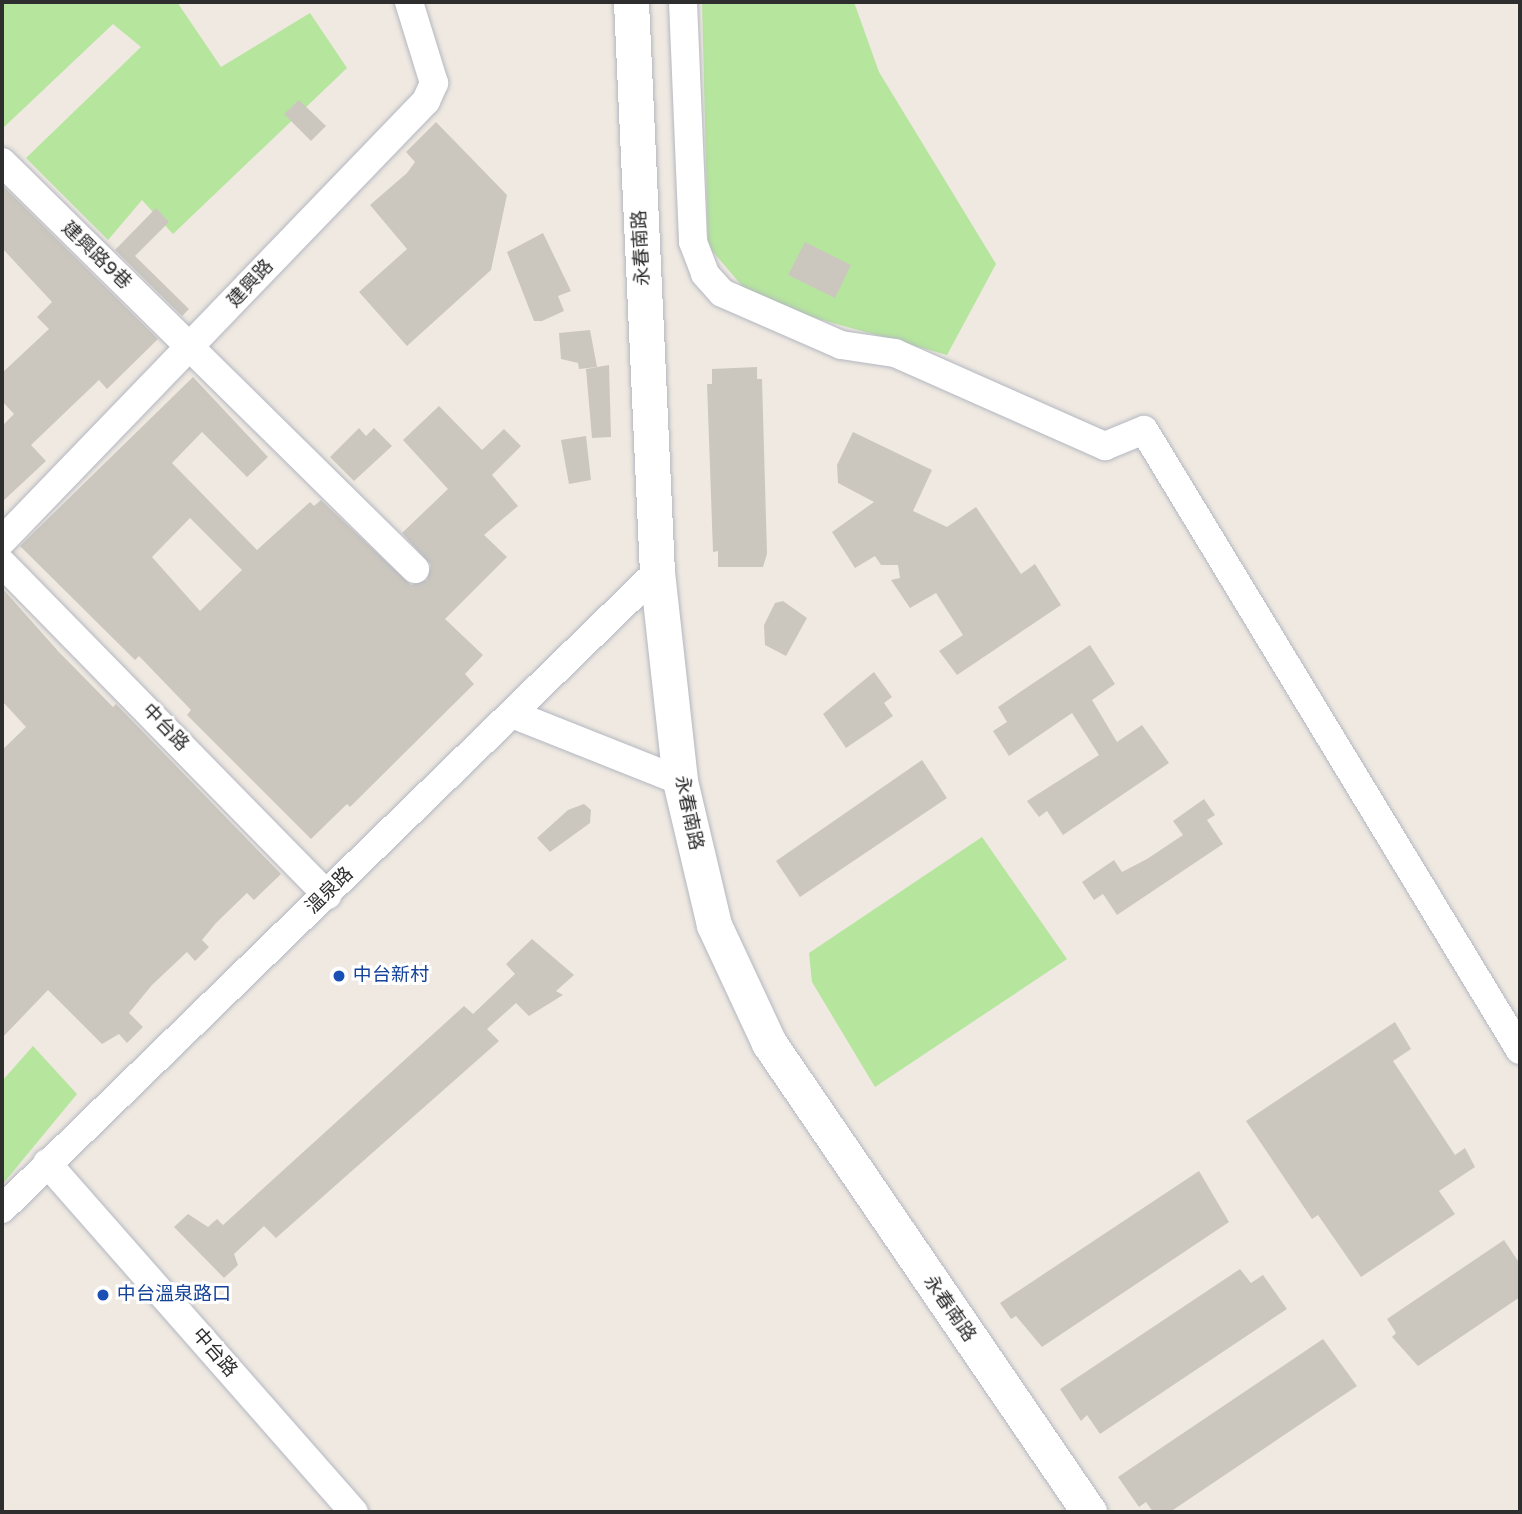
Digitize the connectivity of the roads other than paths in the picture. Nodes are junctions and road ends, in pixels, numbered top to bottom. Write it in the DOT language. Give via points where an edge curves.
graph roads {
  1 [pos="409,2"];
  2 [pos="631,2"];
  3 [pos="683,2"];
  4 [pos="2,162"];
  5 [pos="192,347"];
  6 [pos="2,541"];
  7 [pos="2,563"];
  8 [pos="415,569"];
  9 [pos="657,572"];
  10 [pos="512,714"];
  11 [pos="680,781"];
  12 [pos="327,895"];
  13 [pos="1520,1050"];
  14 [pos="47,1163"];
  15 [pos="2,1209"];
  16 [pos="354,1512"];
  17 [pos="1089,1512"];
  1 -- 5 [label="street, 建興路" via="434,83 426,101"];
  2 -- 9 [label="street, 永春南路"];
  3 -- 13 [label="street" via="693,242 705,274 722,293 841,345 895,353 1105,446 1144,430"];
  4 -- 5 [label="street, 建興路9巷"];
  5 -- 6 [label="street, 建興路"];
  5 -- 8 [label="street, 建興路9巷"];
  7 -- 12 [label="street, 中台路"];
  9 -- 10 [label="street, 溫泉路"];
  9 -- 11 [label="street, 永春南路"];
  10 -- 11 [label="street"];
  10 -- 12 [label="street, 溫泉路"];
  11 -- 17 [label="street, 永春南路" via="714,925 769,1043"];
  12 -- 14 [label="street, 溫泉路"];
  14 -- 15 [label="street, 溫泉路"];
  14 -- 16 [label="street, 中台路"];
}
